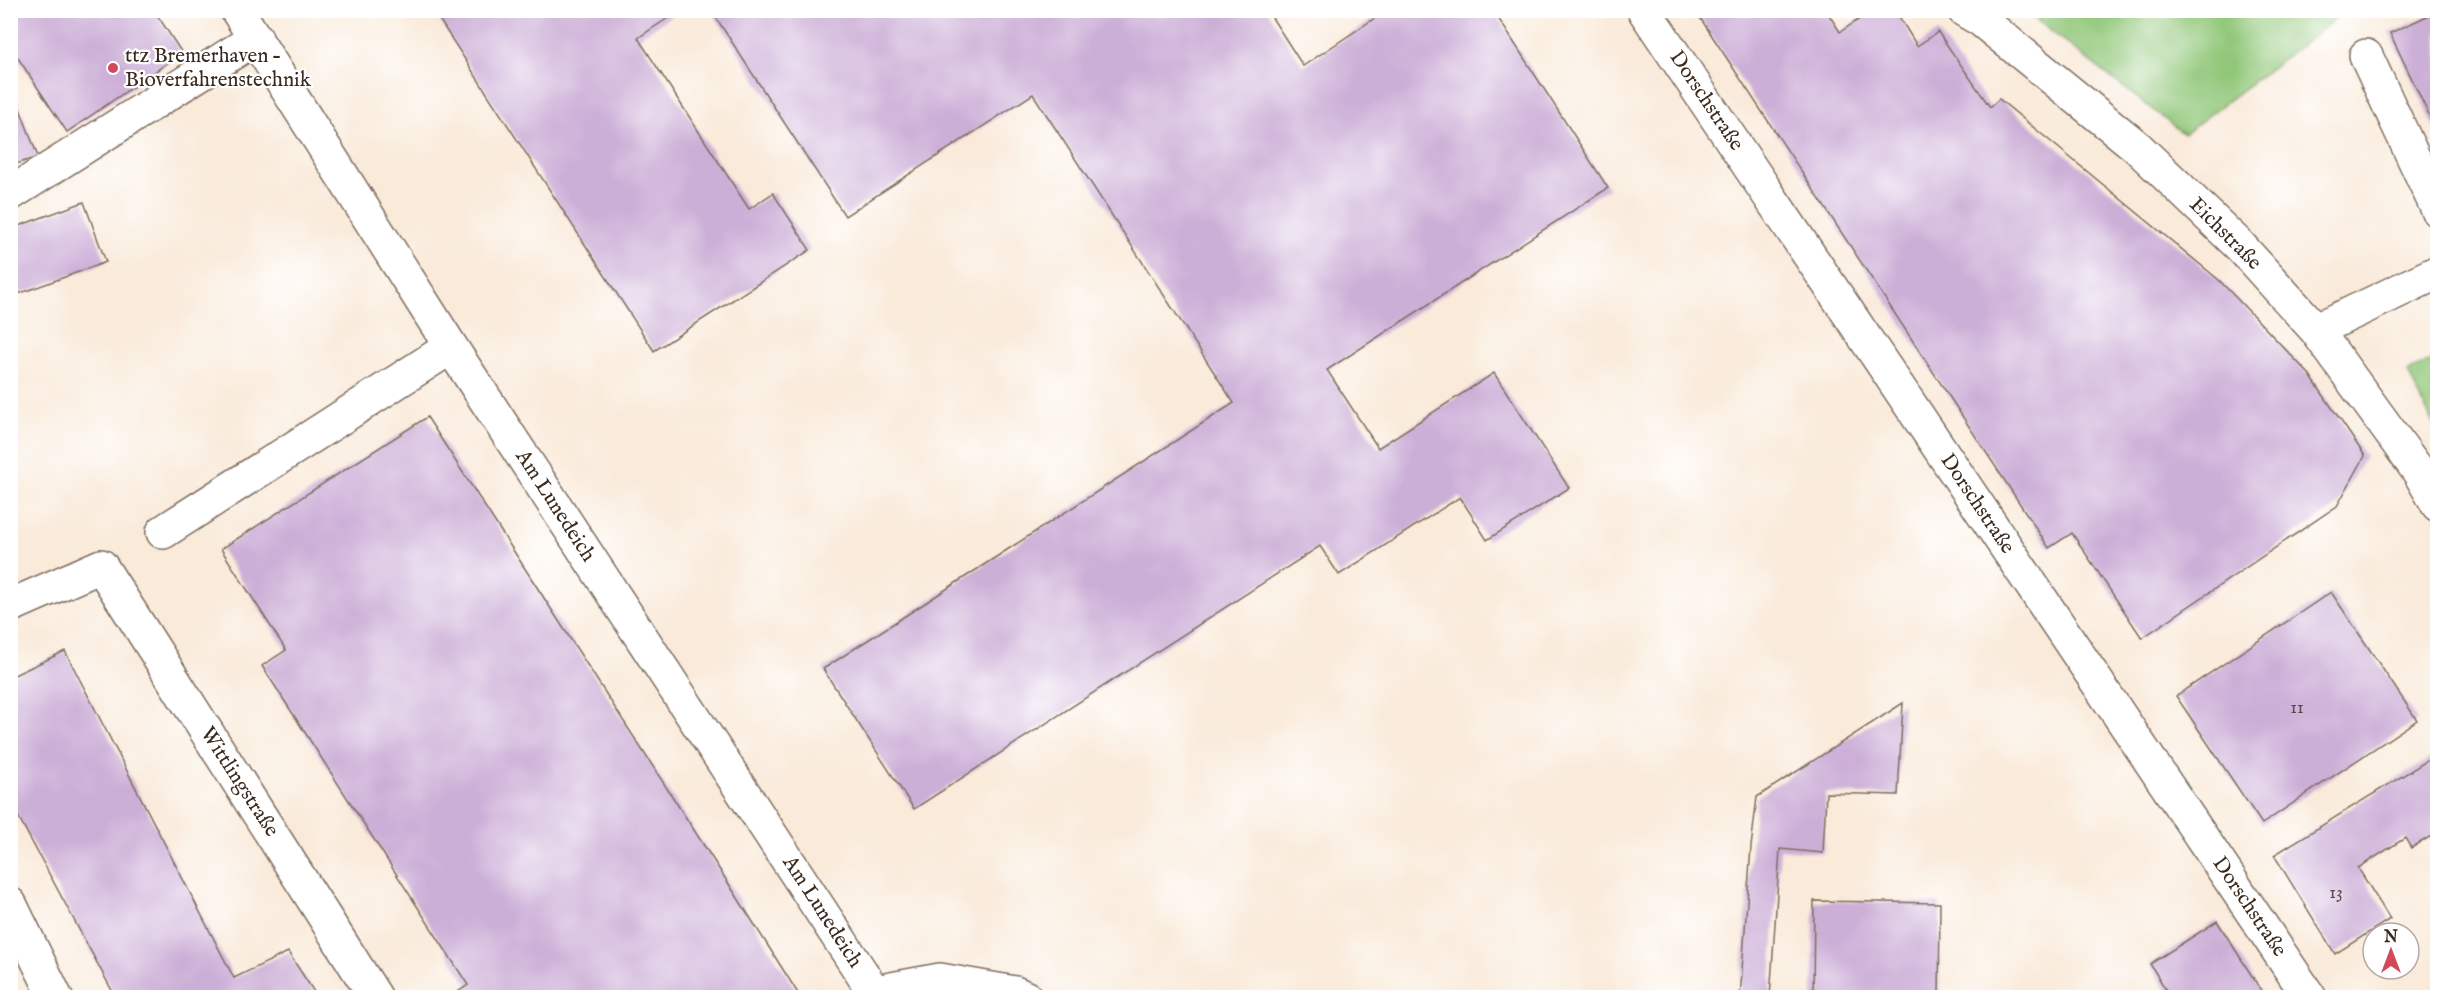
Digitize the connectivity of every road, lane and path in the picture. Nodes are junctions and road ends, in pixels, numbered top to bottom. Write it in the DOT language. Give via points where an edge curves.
graph roads {
  1 [pos="237,10"];
  2 [pos="1644,10"];
  3 [pos="1964,10"];
  4 [pos="256,38"];
  5 [pos="2366,56"];
  6 [pos="10,194"];
  7 [pos="2438,210"];
  8 [pos="2438,272"];
  9 [pos="2316,330"];
  10 [pos="451,347"];
  11 [pos="2438,505"];
  12 [pos="163,532"];
  13 [pos="10,606"];
  14 [pos="10,904"];
  15 [pos="876,995"];
  16 [pos="56,998"];
  17 [pos="376,998"];
  18 [pos="1026,998"];
  19 [pos="2310,998"];
  1 -- 4 [label="street, Am Lunedeich"];
  2 -- 19 [label="street, Dorschstraße"];
  3 -- 9 [label="street, Eichstraße" via="2137,147 2240,246"];
  4 -- 6 [label="street"];
  4 -- 10 [label="street, Am Lunedeich"];
  5 -- 7 [label="street"];
  8 -- 9 [label="street"];
  9 -- 11 [label="street, Eichstraße" via="2419,472"];
  10 -- 12 [label="street"];
  10 -- 15 [label="street, Am Lunedeich"];
  13 -- 17 [label="street, Wittlingstraße" via="101,566"];
  14 -- 16 [label="street"];
  15 -- 18 [label="street" via="940,980"];
}
